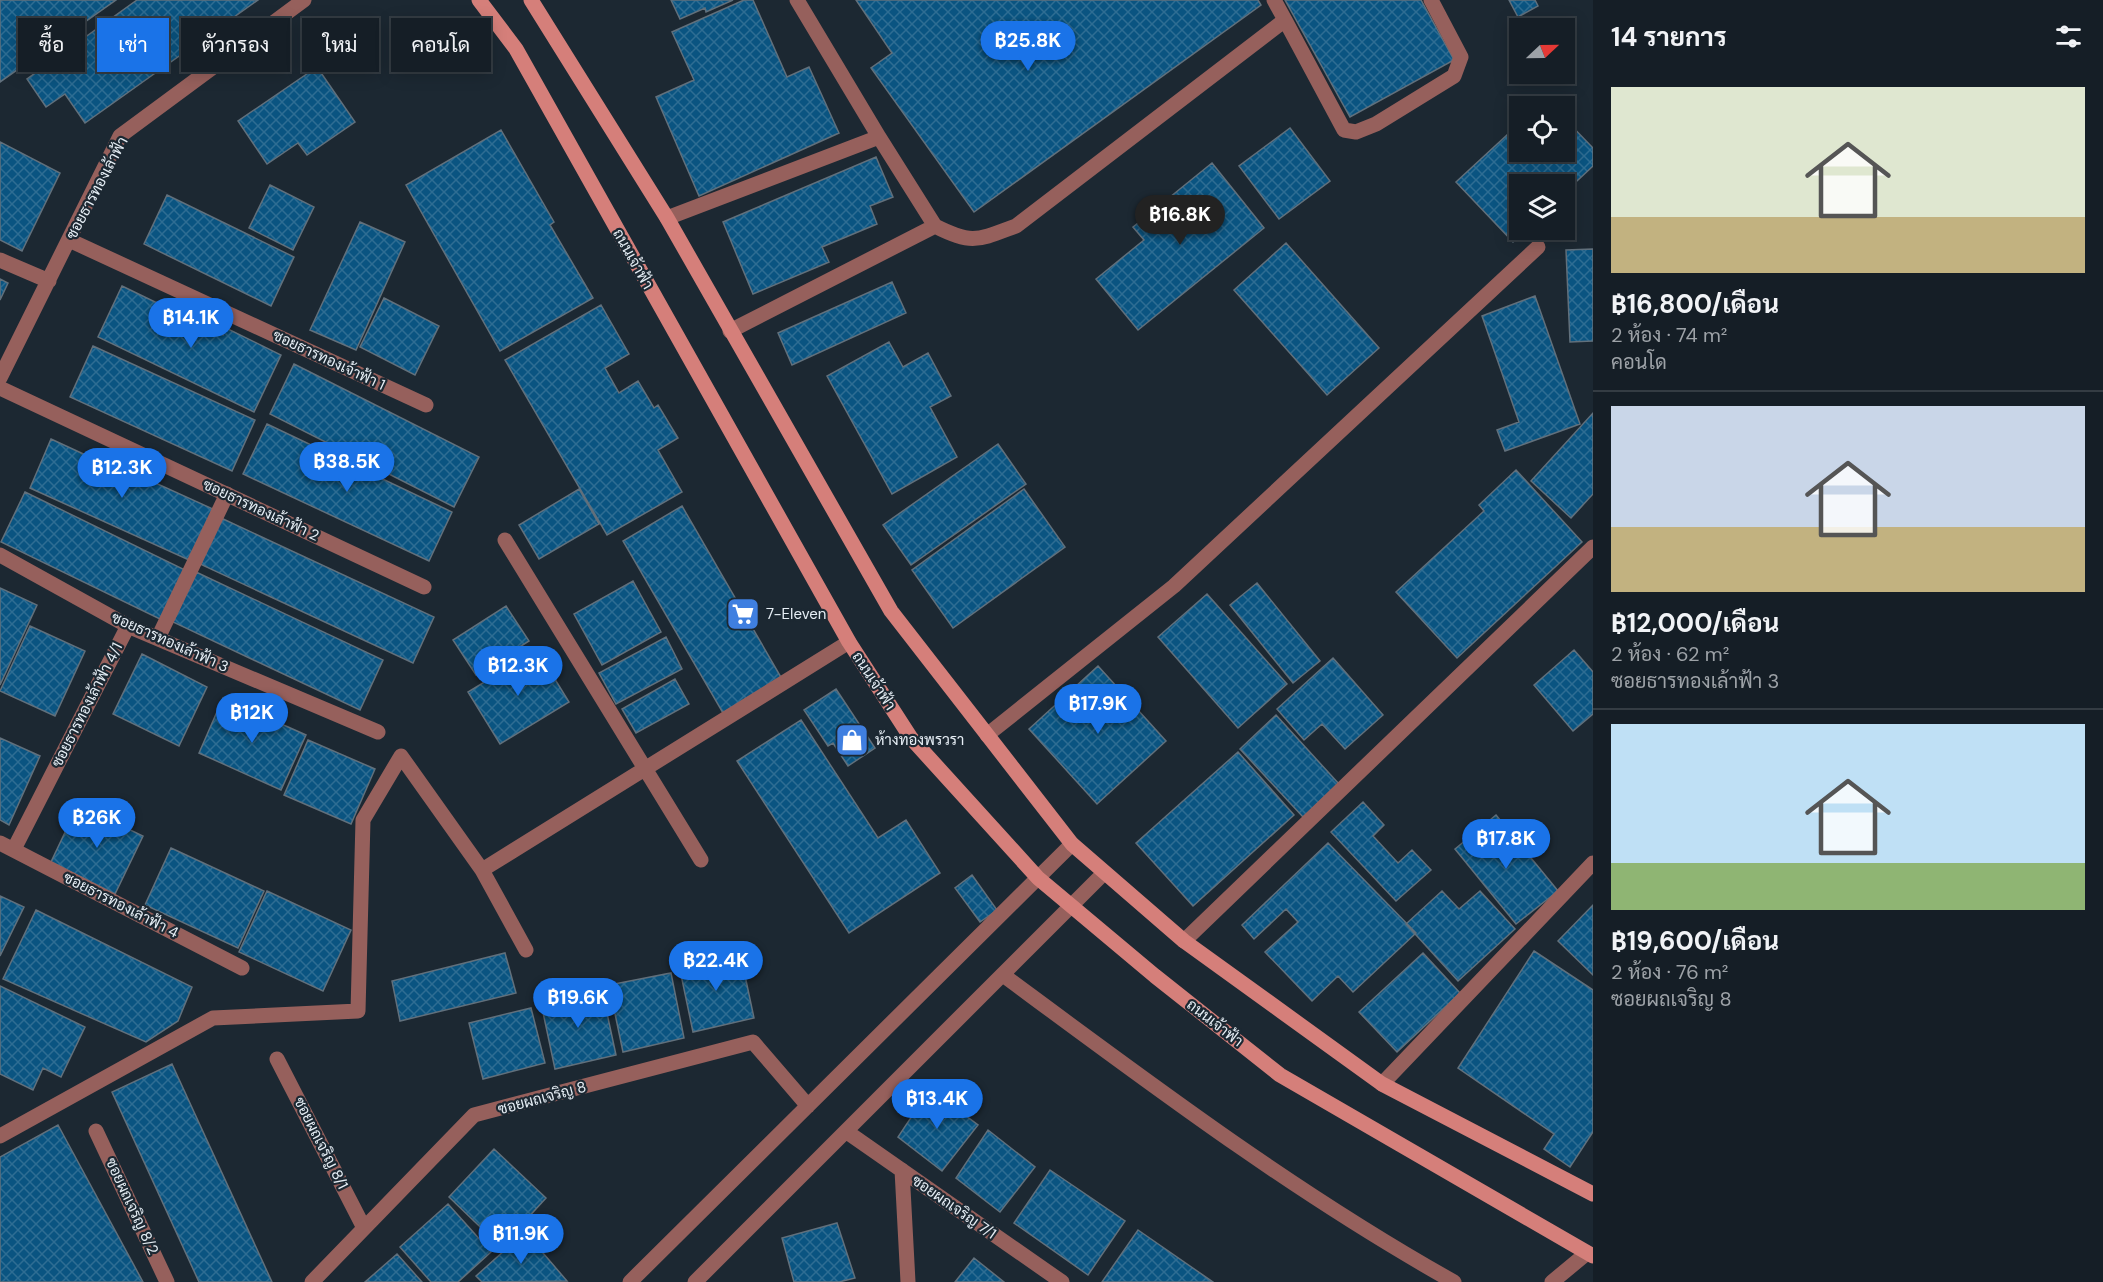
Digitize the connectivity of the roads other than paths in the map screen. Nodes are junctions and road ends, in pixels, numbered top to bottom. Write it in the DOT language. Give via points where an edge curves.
graph roads {
  1 [pos="304,0"];
  2 [pos="479,0"];
  3 [pos="531,0"];
  4 [pos="796,0"];
  5 [pos="1274,0"];
  6 [pos="1431,0"];
  7 [pos="1285,20"];
  8 [pos="879,137"];
  9 [pos="667,218"];
  10 [pos="935,226"];
  11 [pos="69,240"];
  12 [pos="1538,247"];
  13 [pos="0,260"];
  14 [pos="49,281"];
  15 [pos="730,331"];
  16 [pos="0,378"];
  17 [pos="0,388"];
  18 [pos="426,405"];
  19 [pos="227,494"];
  20 [pos="506,540"];
  21 [pos="1593,547"];
  22 [pos="0,555"];
  23 [pos="424,587"];
  24 [pos="128,626"];
  25 [pos="158,638"];
  26 [pos="849,642"];
  27 [pos="378,732"];
  28 [pos="987,735"];
  29 [pos="645,768"];
  30 [pos="1072,844"];
  31 [pos="7,846"];
  32 [pos="701,860"];
  33 [pos="1593,863"];
  34 [pos="482,870"];
  35 [pos="1104,873"];
  36 [pos="1038,878"];
  37 [pos="1071,906"];
  38 [pos="1184,941"];
  39 [pos="526,950"];
  40 [pos="242,968"];
  41 [pos="1003,975"];
  42 [pos="277,1059"];
  43 [pos="1382,1084"];
  44 [pos="808,1106"];
  45 [pos="96,1131"];
  46 [pos="847,1132"];
  47 [pos="0,1136"];
  48 [pos="902,1170"];
  49 [pos="1593,1194"];
  50 [pos="364,1228"];
  51 [pos="1590,1255"];
  52 [pos="167,1282"];
  53 [pos="312,1282"];
  54 [pos="630,1282"];
  55 [pos="695,1282"];
  56 [pos="908,1282"];
  57 [pos="1062,1282"];
  58 [pos="1454,1282"];
  59 [pos="1552,1282"];
  1 -- 11 [label="street, ซอยธารทองเล้าฟ้า" via="120,136"];
  2 -- 26 [label="main road, ถนนเจ้าฟ้า" via="516,49"];
  3 -- 9 [label="main road"];
  4 -- 8 [label="street"];
  5 -- 7 [label="street"];
  6 -- 7 [label="street" via="1461,57 1454,76 1356,132 1344,130"];
  7 -- 10 [label="street" via="1016,226 980,240 959,238"];
  8 -- 9 [label="street"];
  8 -- 10 [label="street"];
  9 -- 15 [label="main road"];
  10 -- 15 [label="street"];
  11 -- 14 [label="street, ซอยธารทองเล้าฟ้า"];
  11 -- 18 [label="street, ซอยธารทองเจ้าฟ้า 1"];
  12 -- 28 [label="street" via="1174,586"];
  13 -- 14 [label="street"];
  14 -- 16 [label="street, ซอยธารทองเล้าฟ้า"];
  15 -- 28 [label="main road" via="891,611"];
  17 -- 19 [label="street, ซอยธารทองเล้าฟ้า 2"];
  19 -- 23 [label="street, ซอยธารทองเล้าฟ้า 2"];
  19 -- 25 [label="street"];
  20 -- 29 [label="street"];
  21 -- 38 [label="street"];
  22 -- 24 [label="street, ซอยธารทองเล้าฟ้า 3"];
  24 -- 25 [label="street, ซอยธารทองเล้าฟ้า 3"];
  24 -- 31 [label="street, ซอยธารทองเล้าฟ้า 4/1"];
  25 -- 27 [label="street, ซอยธารทองเล้าฟ้า 3"];
  26 -- 29 [label="street"];
  26 -- 36 [label="main road, ถนนเจ้าฟ้า" via="911,738"];
  28 -- 30 [label="main road"];
  29 -- 32 [label="street"];
  29 -- 34 [label="street"];
  30 -- 35 [label="main road"];
  30 -- 36 [label="street"];
  31 -- 40 [label="street, ซอยธารทองเล้าฟ้า 4"];
  33 -- 43 [label="street"];
  34 -- 39 [label="street"];
  34 -- 47 [label="street" via="401,756 363,820 358,1011 213,1018"];
  35 -- 37 [label="street"];
  35 -- 38 [label="main road"];
  36 -- 37 [label="main road, ถนนเจ้าฟ้า"];
  36 -- 44 [label="street"];
  37 -- 41 [label="street"];
  37 -- 51 [label="main road, ถนนเจ้าฟ้า" via="1280,1075"];
  38 -- 43 [label="main road"];
  41 -- 46 [label="street"];
  41 -- 58 [label="street" via="1150,1084 1375,1238"];
  42 -- 50 [label="street, ซอยผถเจริญ 8/1"];
  43 -- 49 [label="main road"];
  44 -- 50 [label="street, ซอยผถเจริญ 8" via="753,1042 474,1115"];
  44 -- 54 [label="street"];
  45 -- 52 [label="street, ซอยผถเจริญ 8/2"];
  46 -- 48 [label="street, ซอยผถเจริญ 7/1"];
  46 -- 55 [label="street"];
  48 -- 56 [label="street"];
  48 -- 57 [label="street, ซอยผถเจริญ 7/1"];
  50 -- 53 [label="street, ซอยผถเจริญ 8"];
  51 -- 59 [label="street"];
}
